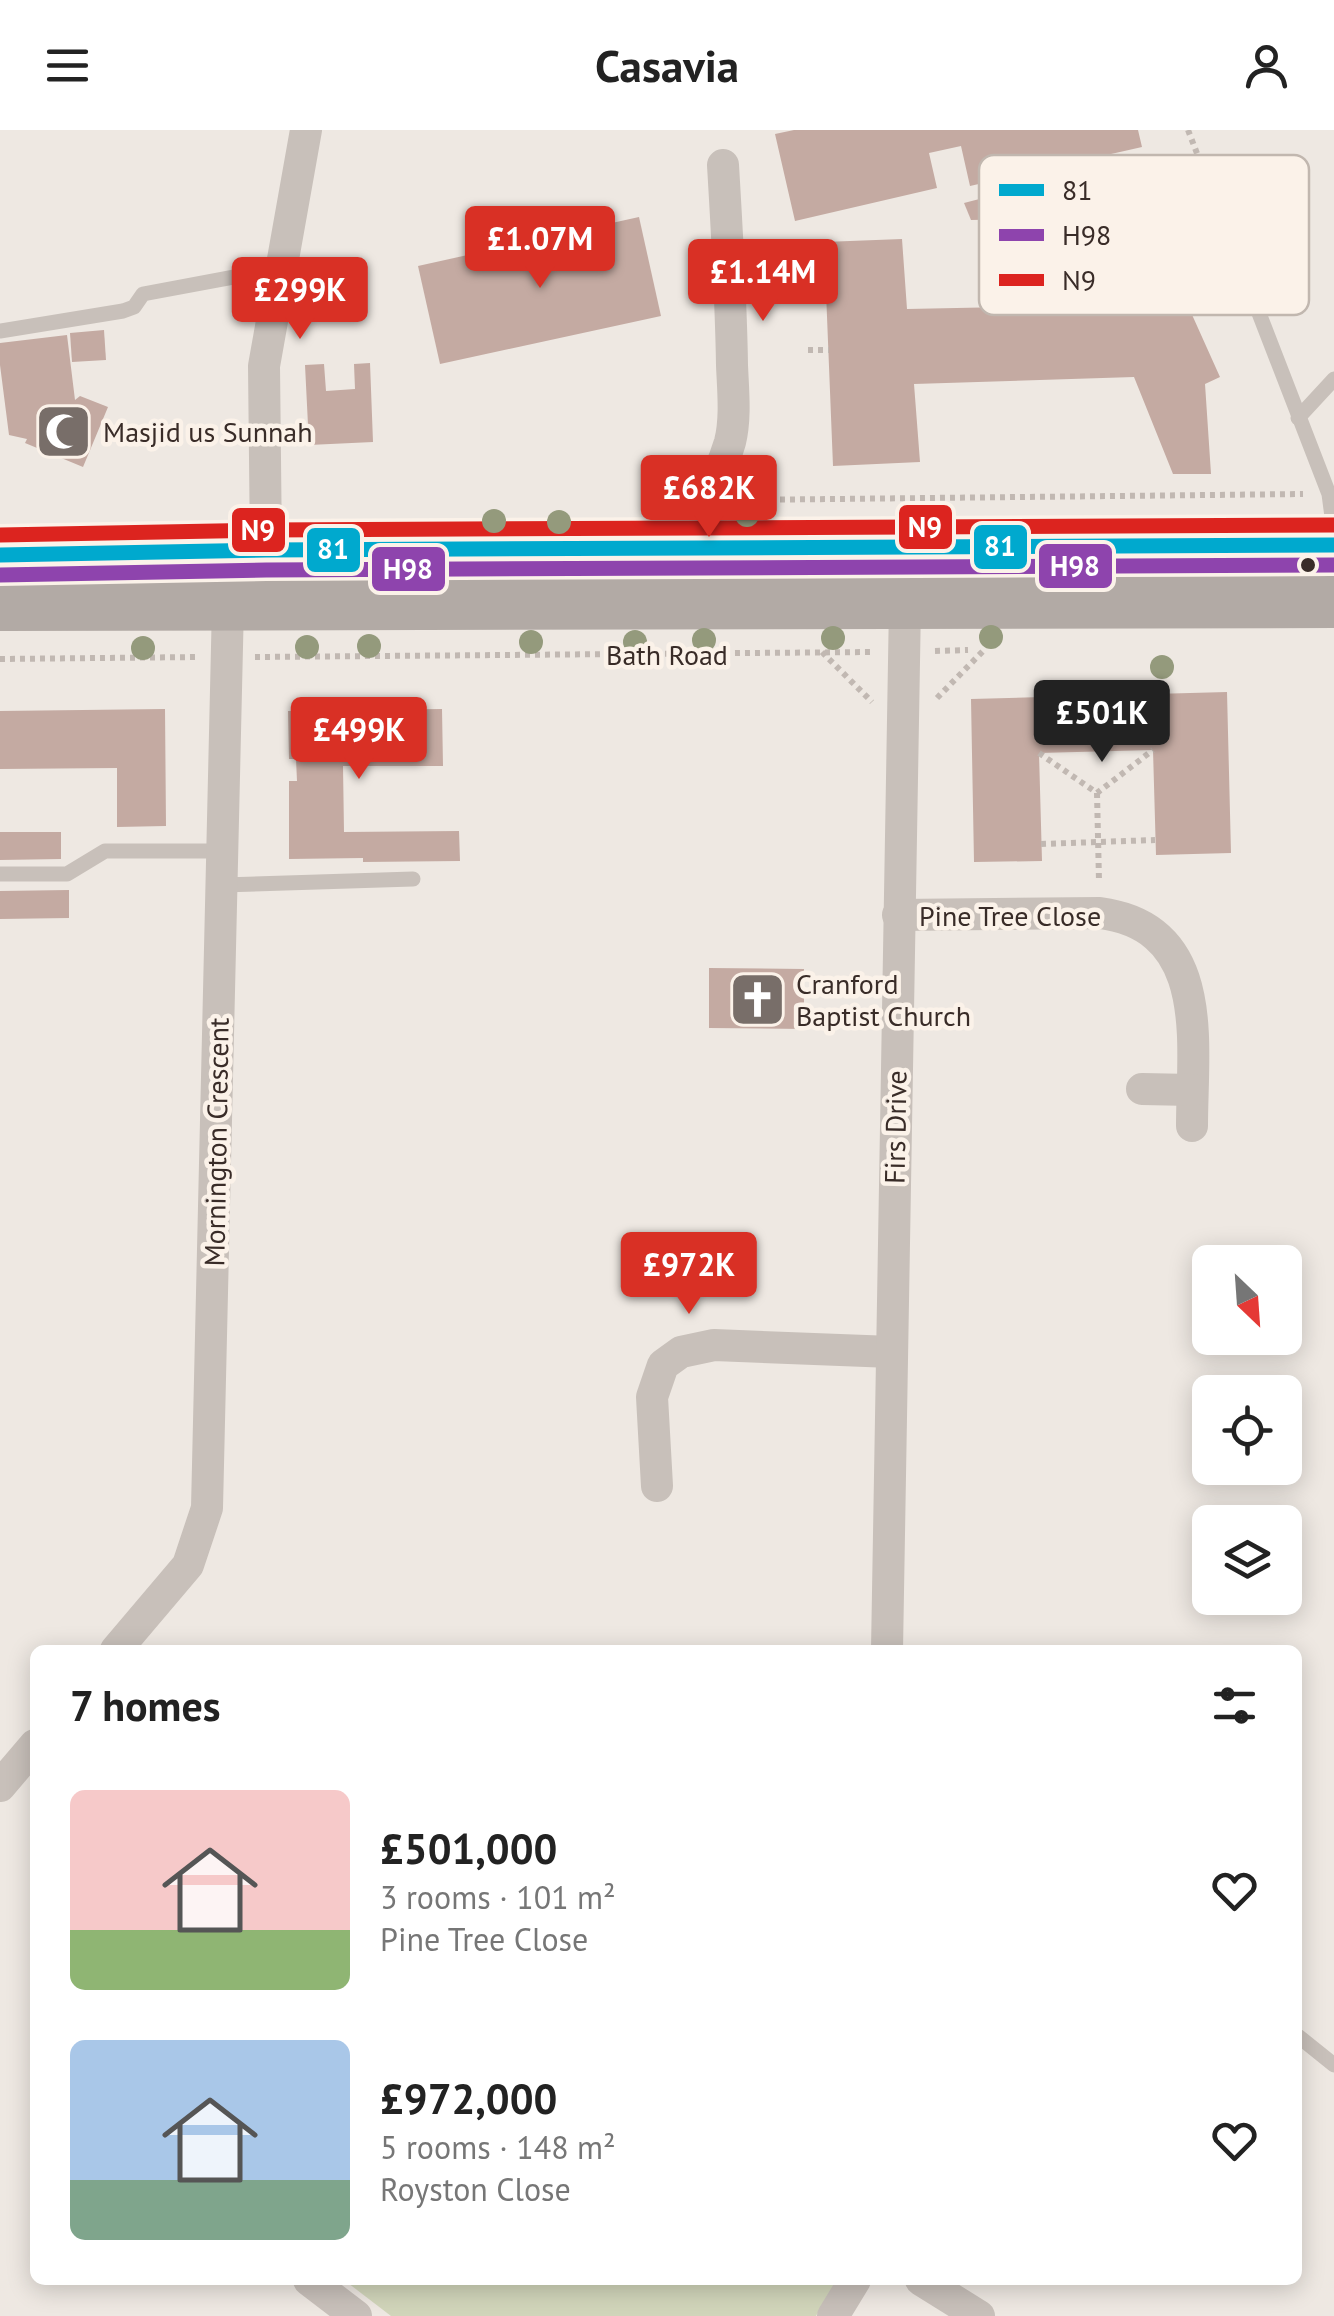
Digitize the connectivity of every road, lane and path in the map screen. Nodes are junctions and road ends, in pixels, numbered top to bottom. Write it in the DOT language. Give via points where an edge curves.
graph roads {
  1 [pos="306,130"];
  2 [pos="1188,130"];
  3 [pos="1198,155"];
  4 [pos="723,165"];
  5 [pos="282,268"];
  6 [pos="1259,315"];
  7 [pos="0,331"];
  8 [pos="808,350"];
  9 [pos="828,350"];
  10 [pos="1334,379"];
  11 [pos="1298,418"];
  12 [pos="718,470"];
  13 [pos="1334,532"];
  14 [pos="1334,545"];
  15 [pos="641,548"];
  16 [pos="721,548"];
  17 [pos="266,550"];
  18 [pos="0,555"];
  19 [pos="1334,602"];
  20 [pos="228,604"];
  21 [pos="0,605"];
  22 [pos="905,628"];
  23 [pos="822,652"];
  24 [pos="227,657"];
  25 [pos="0,658"];
  26 [pos="902,733"];
  27 [pos="1154,750"];
  28 [pos="1039,753"];
  29 [pos="1097,793"];
  30 [pos="1155,840"];
  31 [pos="1098,842"];
  32 [pos="1041,844"];
  33 [pos="223,851"];
  34 [pos="0,874"];
  35 [pos="413,879"];
  36 [pos="222,885"];
  37 [pos="1100,913"];
  38 [pos="898,915"];
  39 [pos="1142,1090"];
  40 [pos="1192,1090"];
  41 [pos="1192,1126"];
  42 [pos="892,1352"];
  43 [pos="657,1486"];
  44 [pos="120,1645"];
  45 [pos="887,1645"];
  46 [pos="30,1750"];
  47 [pos="0,1786"];
  48 [pos="1302,2039"];
  49 [pos="1334,2065"];
  50 [pos="316,2285"];
  51 [pos="852,2285"];
  52 [pos="929,2285"];
  53 [pos="356,2316"];
  54 [pos="833,2316"];
  55 [pos="979,2316"];
  1 -- 5 [label="street"];
  2 -- 3 [label="path"];
  4 -- 12 [label="street" via="733,402 730,442"];
  5 -- 7 [label="lane" via="143,294 123,311"];
  5 -- 17 [label="street" via="264,366"];
  6 -- 11 [label="lane"];
  8 -- 9 [label="path"];
  10 -- 11 [label="lane"];
  11 -- 13 [label="lane" via="1329,494"];
  12 -- 15 [label="street" via="686,519"];
  12 -- 16 [label="street" via="714,524"];
  14 -- 16 [label="highway"];
  15 -- 16 [label="highway"];
  15 -- 17 [label="highway"];
  17 -- 18 [label="highway"];
  19 -- 22 [label="highway, Bath Road"];
  20 -- 21 [label="highway, Bath Road"];
  20 -- 22 [label="highway, Bath Road"];
  20 -- 24 [label="street, Mornington Crescent"];
  22 -- 23 [label="path, Bath Road"];
  22 -- 26 [label="street, Firs Drive"];
  22 -- 26 [label="path, Bath Road" via="986,650"];
  23 -- 24 [label="path, Bath Road"];
  23 -- 26 [label="path"];
  24 -- 25 [label="path, Bath Road"];
  24 -- 33 [label="street, Mornington Crescent"];
  26 -- 38 [label="street, Firs Drive"];
  27 -- 29 [label="path"];
  28 -- 29 [label="path"];
  29 -- 31 [label="path"];
  30 -- 31 [label="path"];
  31 -- 32 [label="path"];
  31 -- 37 [label="path"];
  33 -- 34 [label="lane" via="105,851 67,874"];
  33 -- 36 [label="street, Mornington Crescent"];
  35 -- 36 [label="lane"];
  36 -- 44 [label="street, Mornington Crescent" via="207,1508 188,1565"];
  37 -- 38 [label="street, Pine Tree Close"];
  37 -- 40 [label="street, Pine Tree Close" via="1142,925 1180,967 1191,1009"];
  38 -- 42 [label="street, Firs Drive"];
  39 -- 40 [label="street"];
  40 -- 41 [label="street, Pine Tree Close"];
  42 -- 43 [label="street" via="714,1345 681,1352 663,1365 652,1397"];
  42 -- 45 [label="street, Firs Drive"];
  46 -- 47 [label="street"];
  48 -- 49 [label="lane"];
  50 -- 53 [label="street"];
  51 -- 54 [label="street"];
  52 -- 55 [label="street"];
}
